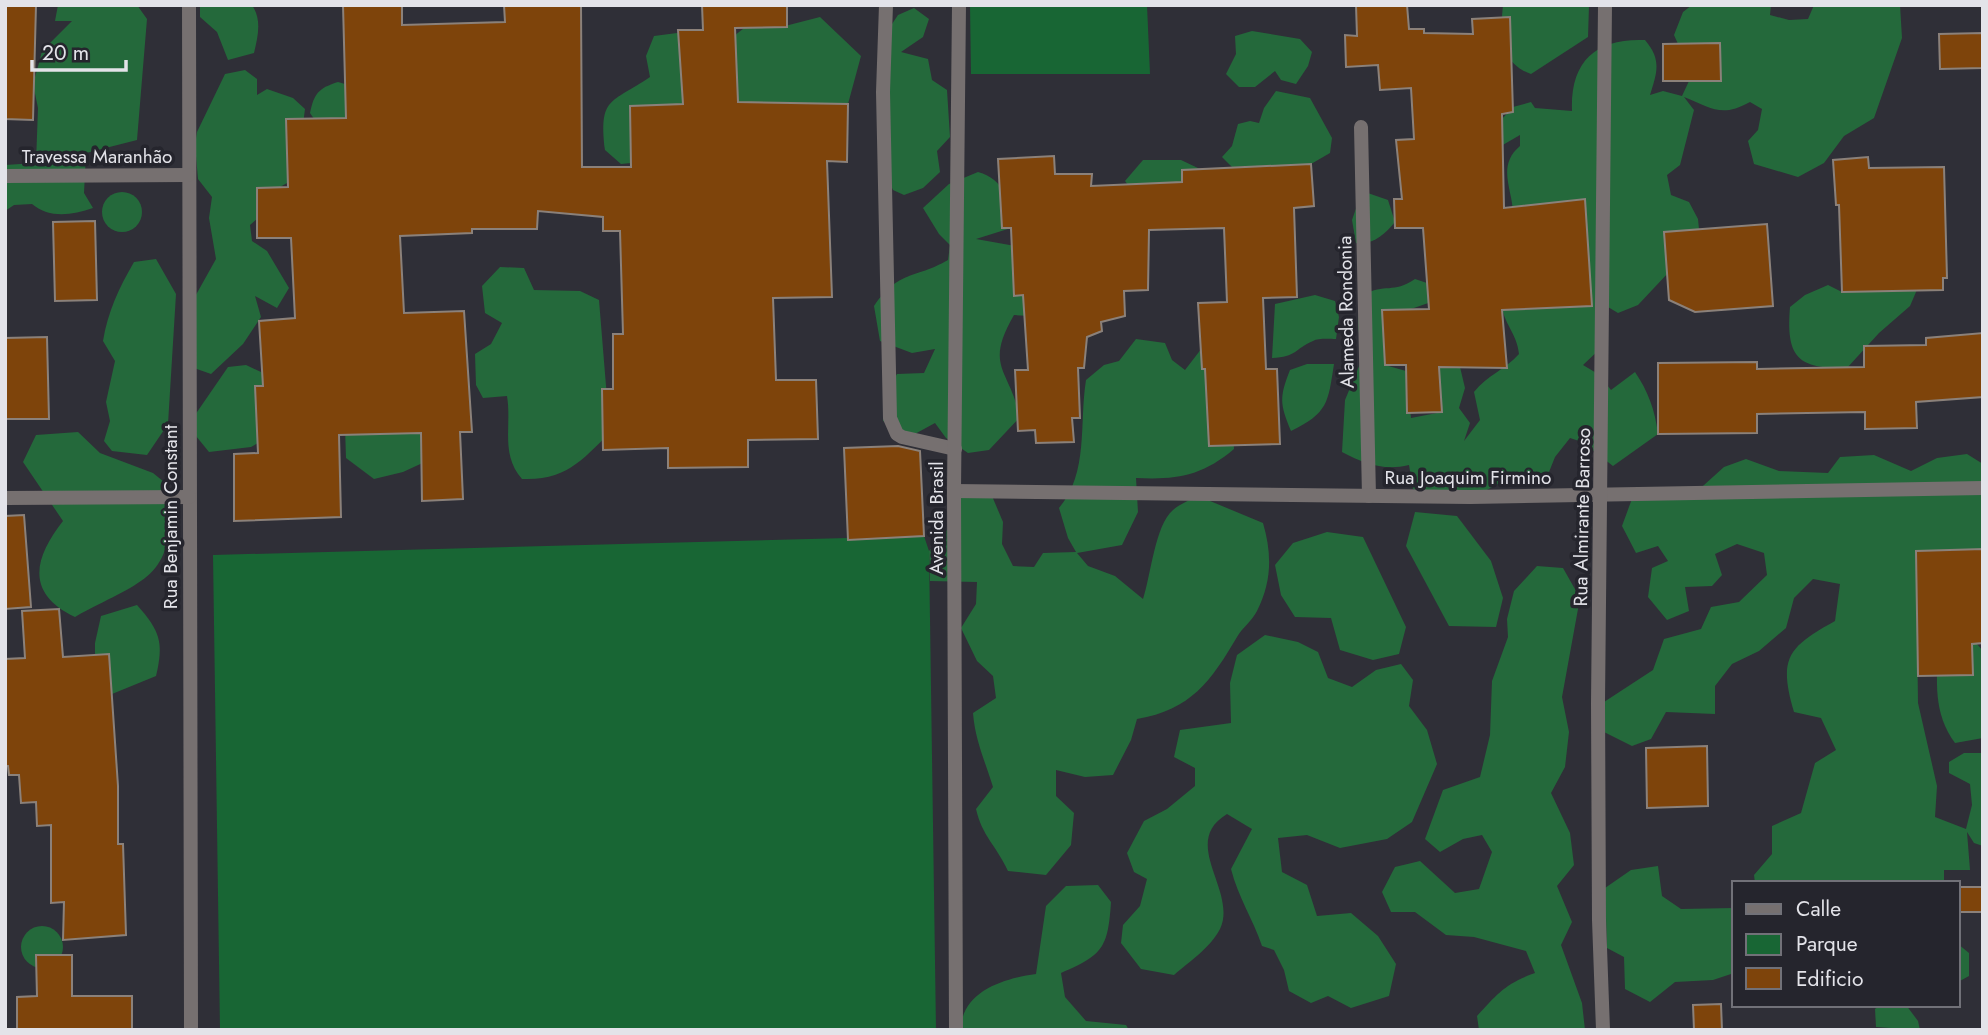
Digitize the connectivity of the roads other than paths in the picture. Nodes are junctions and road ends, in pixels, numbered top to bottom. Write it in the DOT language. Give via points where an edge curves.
graph roads {
  1 [pos="189,5"];
  2 [pos="886,5"];
  3 [pos="959,5"];
  4 [pos="1605,5"];
  5 [pos="1361,127"];
  6 [pos="188,175"];
  7 [pos="5,176"];
  8 [pos="955,449"];
  9 [pos="1983,488"];
  10 [pos="954,491"];
  11 [pos="1369,496"];
  12 [pos="1602,496"];
  13 [pos="189,497"];
  14 [pos="5,498"];
  15 [pos="191,1030"];
  16 [pos="956,1030"];
  17 [pos="1603,1030"];
  1 -- 6 [label="street, Rua Benjamin Constant"];
  2 -- 8 [label="street" via="883,92 890,418 902,437"];
  3 -- 8 [label="street, Avenida Brasil"];
  4 -- 12 [label="street, Rua Almirante Barroso"];
  5 -- 11 [label="street, Alameda Rondonia"];
  6 -- 7 [label="street, Travessa Maranhão"];
  6 -- 13 [label="street, Rua Benjamin Constant"];
  8 -- 10 [label="street, Avenida Brasil"];
  9 -- 12 [label="street, Rua Joaquim Firmino"];
  10 -- 11 [label="street, Rua Joaquim Firmino"];
  10 -- 16 [label="street, Avenida Brasil"];
  11 -- 12 [label="street, Rua Joaquim Firmino"];
  12 -- 17 [label="street, Rua Almirante Barroso" via="1598,910"];
  13 -- 14 [label="street"];
  13 -- 15 [label="street, Rua Benjamin Constant"];
}
